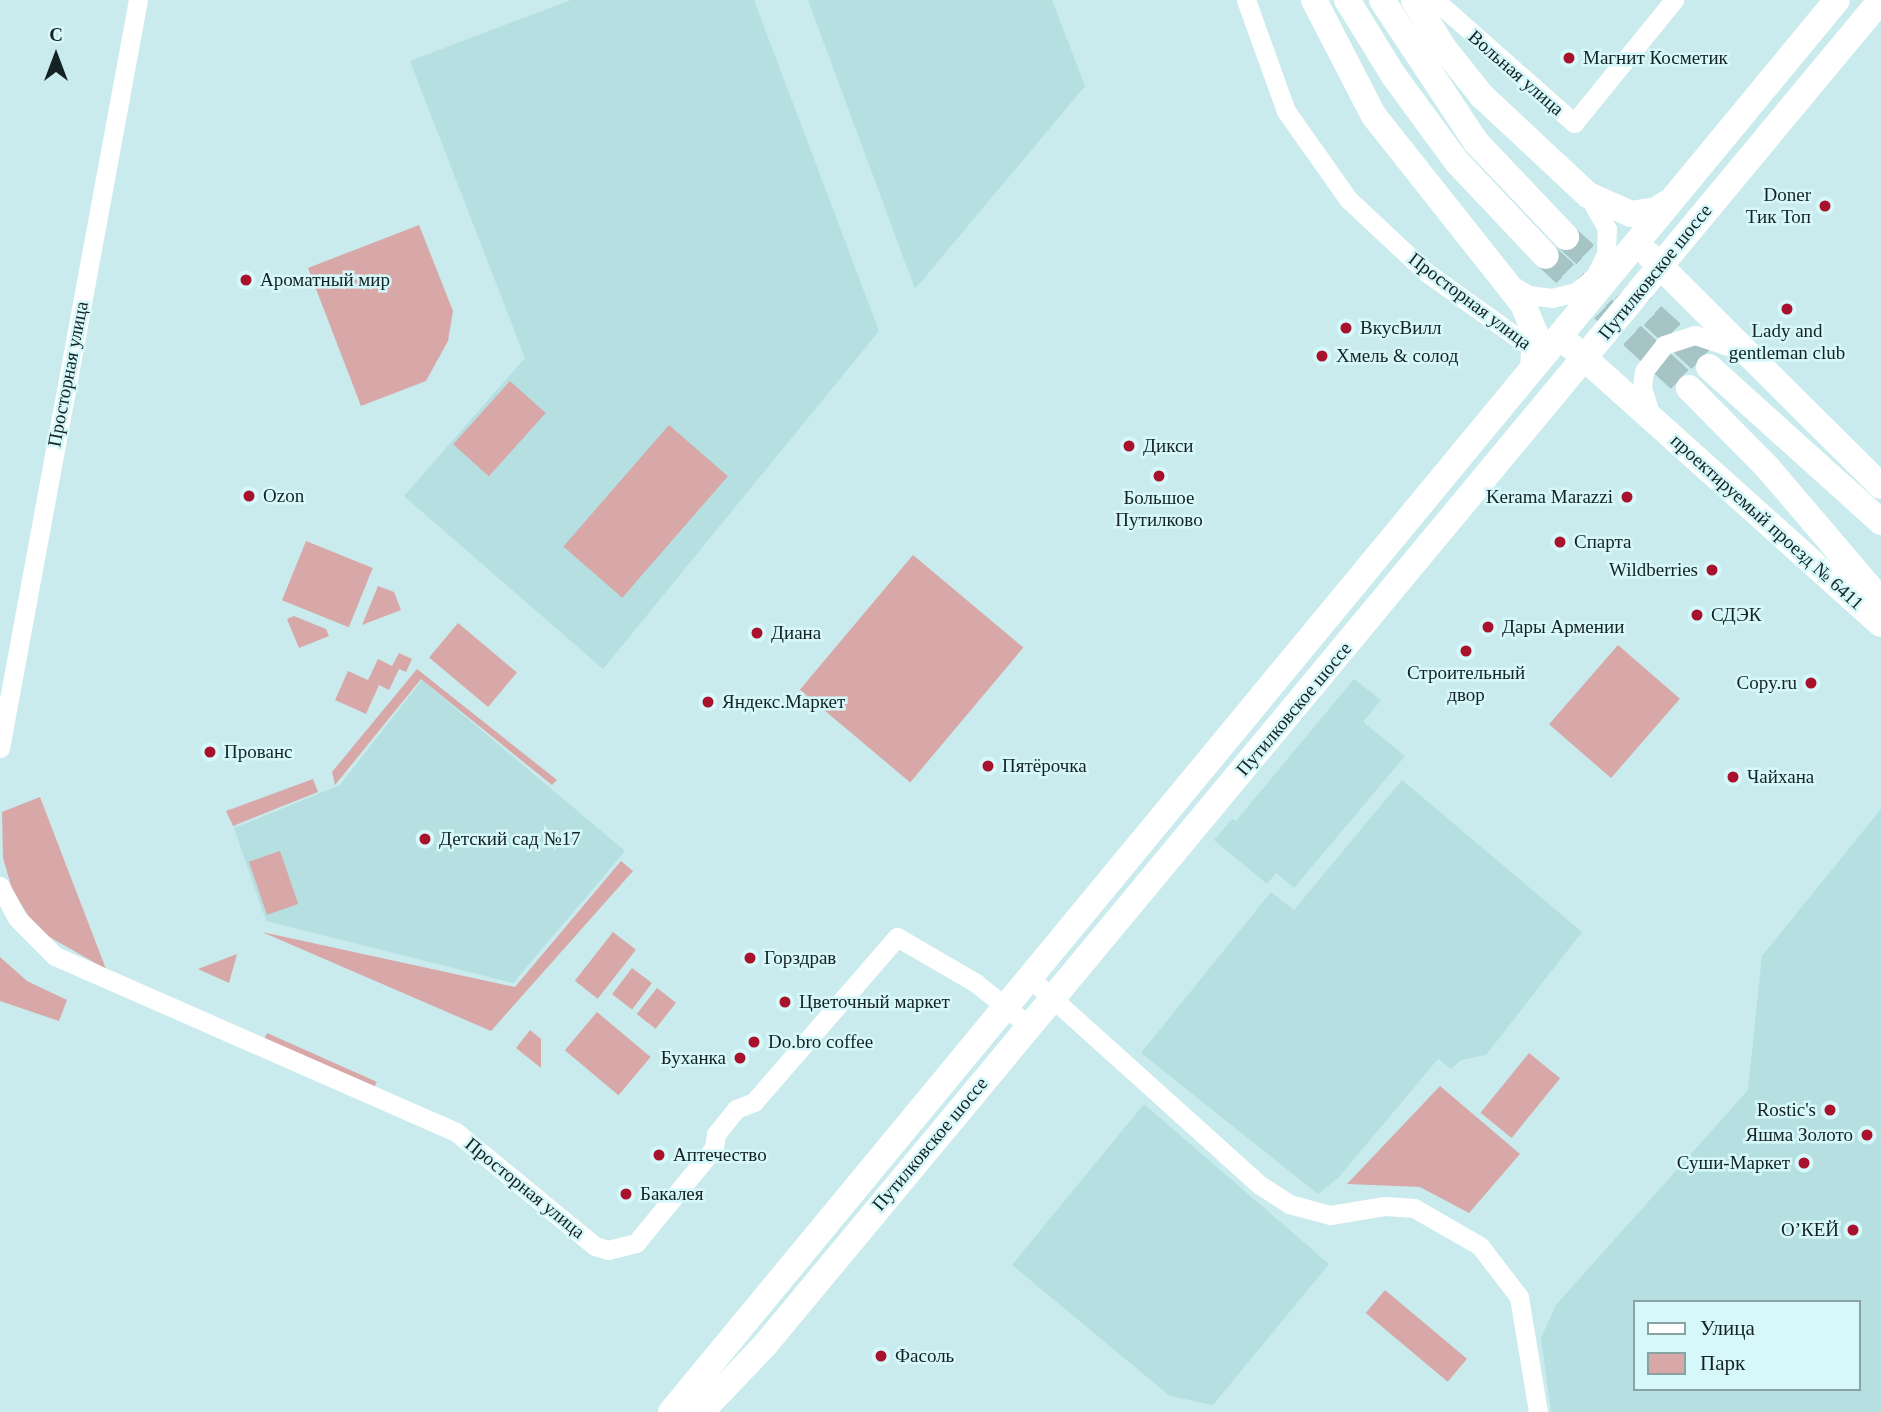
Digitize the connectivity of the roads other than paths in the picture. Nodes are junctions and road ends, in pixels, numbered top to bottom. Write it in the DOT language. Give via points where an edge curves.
graph roads {
  1 [pos="138,0"];
  2 [pos="1246,0"];
  3 [pos="1314,0"];
  4 [pos="1347,0"];
  5 [pos="1382,0"];
  6 [pos="1414,0"];
  7 [pos="1435,0"];
  8 [pos="1674,0"];
  9 [pos="1837,0"];
  10 [pos="1881,0"];
  11 [pos="1588,195"];
  12 [pos="1669,202"];
  13 [pos="1566,237"];
  14 [pos="1635,243"];
  15 [pos="1546,256"];
  16 [pos="1661,265"];
  17 [pos="1505,280"];
  18 [pos="1543,352"];
  19 [pos="1744,352"];
  20 [pos="1584,358"];
  21 [pos="1709,368"];
  22 [pos="1689,388"];
  23 [pos="1653,419"];
  24 [pos="1881,486"];
  25 [pos="1881,522"];
  26 [pos="1881,601"];
  27 [pos="1881,624"];
  28 [pos="0,748"];
  29 [pos="0,886"];
  30 [pos="1031,979"];
  31 [pos="1054,998"];
  32 [pos="1007,1008"];
  33 [pos="1030,1026"];
  34 [pos="671,1412"];
  35 [pos="701,1412"];
  36 [pos="1538,1412"];
  1 -- 28 [label="street, Просторная улица"];
  2 -- 18 [label="street, Просторная улица" via="1286,111 1348,199 1426,272"];
  3 -- 17 [label="main road" via="1374,116"];
  4 -- 15 [label="main road" via="1394,76 1457,162"];
  5 -- 13 [label="main road" via="1476,142"];
  6 -- 11 [label="main road" via="1443,47 1482,96"];
  7 -- 8 [label="street, Вольная улица" via="1574,123"];
  9 -- 12 [label="main road, Путилковское шоссе"];
  10 -- 16 [label="main road, Путилковское шоссе"];
  11 -- 12 [label="main road" via="1631,214 1656,210"];
  11 -- 17 [label="street" via="1604,217 1608,242 1602,265 1587,285 1564,296 1540,298"];
  12 -- 14 [label="main road, Путилковское шоссе"];
  14 -- 16 [label="main road, проектируемый проезд № 6411"];
  14 -- 18 [label="main road, Путилковское шоссе"];
  16 -- 19 [label="main road, проектируемый проезд № 6411"];
  16 -- 20 [label="main road, Путилковское шоссе"];
  17 -- 18 [label="main road" via="1531,318"];
  18 -- 20 [label="main road, проектируемый проезд № 6411"];
  18 -- 30 [label="main road, Путилковское шоссе"];
  19 -- 23 [label="street, проектируемый проезд № 6411" via="1695,335 1664,345 1648,364 1642,387"];
  19 -- 24 [label="main road, проектируемый проезд № 6411"];
  20 -- 23 [label="main road, проектируемый проезд № 6411"];
  20 -- 31 [label="main road, Путилковское шоссе"];
  21 -- 25 [label="main road"];
  22 -- 26 [label="main road" via="1768,468"];
  23 -- 27 [label="main road, проектируемый проезд № 6411"];
  29 -- 32 [label="street, Просторная улица" via="17,918 55,956 456,1132 595,1246 608,1250 636,1243 714,1148 716,1134 736,1109 754,1102 897,937 976,983"];
  30 -- 31 [label="street"];
  30 -- 32 [label="main road, Путилковское шоссе"];
  31 -- 33 [label="main road, Путилковское шоссе"];
  31 -- 36 [label="street" via="1260,1185 1289,1204 1330,1215 1385,1206 1414,1209 1480,1246 1518,1297"];
  32 -- 33 [label="street, Просторная улица"];
  32 -- 34 [label="main road, Путилковское шоссе"];
  33 -- 35 [label="main road, Путилковское шоссе" via="765,1345"];
}
